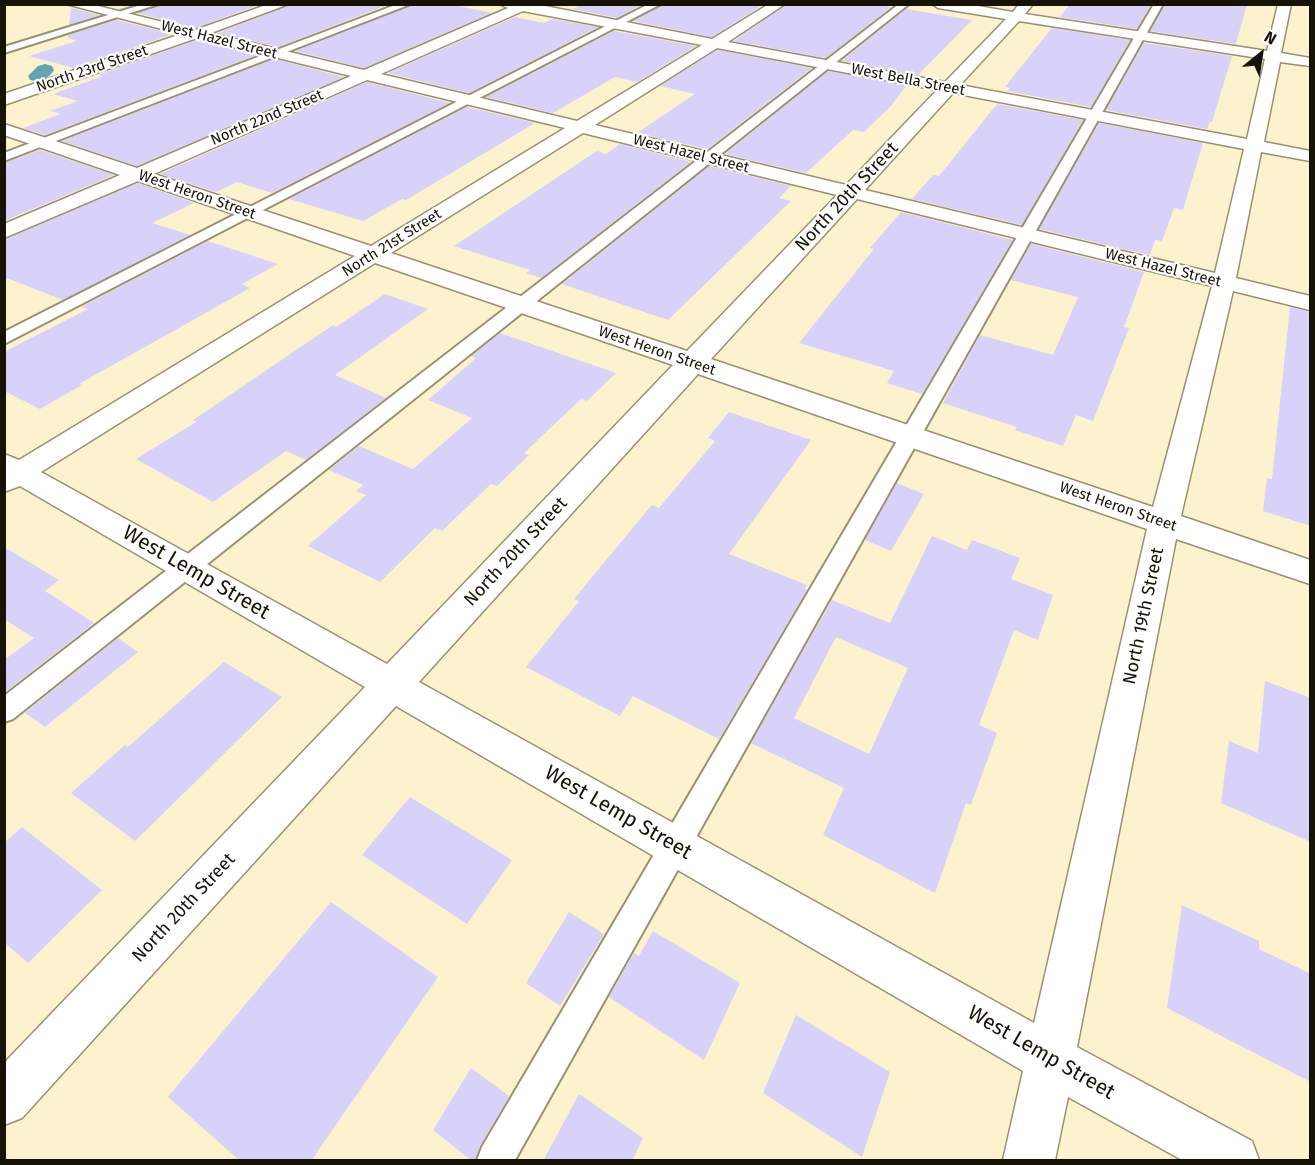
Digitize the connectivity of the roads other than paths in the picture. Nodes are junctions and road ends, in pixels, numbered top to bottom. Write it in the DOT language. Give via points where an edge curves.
graph roads {
  1 [pos="72,4"];
  2 [pos="155,4"];
  3 [pos="283,4"];
  4 [pos="408,4"];
  5 [pos="657,4"];
  6 [pos="779,4"];
  7 [pos="904,4"];
  8 [pos="938,4"];
  9 [pos="1159,4"];
  10 [pos="1285,4"];
  11 [pos="519,6"];
  12 [pos="1021,10"];
  13 [pos="118,16"];
  14 [pos="616,25"];
  15 [pos="195,34"];
  16 [pos="1141,36"];
  17 [pos="715,44"];
  18 [pos="4,50"];
  19 [pos="276,54"];
  20 [pos="1274,56"];
  21 [pos="1311,62"];
  22 [pos="828,65"];
  23 [pos="366,75"];
  24 [pos="949,88"];
  25 [pos="4,100"];
  26 [pos="470,100"];
  27 [pos="1095,115"];
  28 [pos="580,127"];
  29 [pos="4,129"];
  30 [pos="43,142"];
  31 [pos="1255,145"];
  32 [pos="1311,156"];
  33 [pos="4,157"];
  34 [pos="709,158"];
  35 [pos="138,174"];
  36 [pos="851,193"];
  37 [pos="251,213"];
  38 [pos="4,232"];
  39 [pos="1026,235"];
  40 [pos="374,254"];
  41 [pos="1224,282"];
  42 [pos="1311,303"];
  43 [pos="522,305"];
  44 [pos="4,339"];
  45 [pos="693,363"];
  46 [pos="911,436"];
  47 [pos="10,473"];
  48 [pos="1164,522"];
  49 [pos="187,568"];
  50 [pos="1311,572"];
  51 [pos="392,685"];
  52 [pos="4,711"];
  53 [pos="675,846"];
  54 [pos="1051,1060"];
  55 [pos="4,1100"];
  56 [pos="495,1161"];
  57 [pos="1029,1161"];
  58 [pos="1233,1161"];
  1 -- 13 [label="street, West Hazel Street"];
  2 -- 13 [label="lane"];
  3 -- 15 [label="street, North 23rd Street"];
  4 -- 19 [label="lane"];
  5 -- 14 [label="lane"];
  6 -- 17 [label="street, North 21st Street"];
  7 -- 22 [label="lane"];
  8 -- 12 [label="street"];
  9 -- 16 [label="lane"];
  10 -- 20 [label="street, North 19th Street"];
  11 -- 14 [label="street, West Bella Street"];
  11 -- 23 [label="street, North 22nd Street"];
  12 -- 16 [label="street"];
  12 -- 24 [label="street, North 20th Street"];
  13 -- 15 [label="street, West Hazel Street"];
  13 -- 18 [label="lane"];
  14 -- 17 [label="street, West Bella Street"];
  14 -- 26 [label="lane"];
  15 -- 19 [label="street, West Hazel Street"];
  15 -- 25 [label="street, North 23rd Street"];
  16 -- 20 [label="street"];
  16 -- 27 [label="lane"];
  17 -- 22 [label="street, West Bella Street"];
  17 -- 28 [label="street, North 21st Street"];
  19 -- 23 [label="street, West Hazel Street"];
  19 -- 30 [label="lane"];
  20 -- 21 [label="street"];
  20 -- 31 [label="street, North 19th Street"];
  22 -- 24 [label="street, West Bella Street"];
  22 -- 34 [label="lane"];
  23 -- 26 [label="street, West Hazel Street"];
  23 -- 35 [label="street, North 22nd Street"];
  24 -- 27 [label="street, West Bella Street"];
  24 -- 36 [label="street, North 20th Street"];
  26 -- 28 [label="street, West Hazel Street"];
  26 -- 37 [label="lane"];
  27 -- 31 [label="street, West Bella Street"];
  27 -- 39 [label="lane"];
  28 -- 34 [label="street, West Hazel Street"];
  28 -- 40 [label="street, North 21st Street"];
  29 -- 30 [label="street, West Heron Street"];
  30 -- 33 [label="lane"];
  30 -- 35 [label="street, West Heron Street"];
  31 -- 32 [label="street, West Bella Street"];
  31 -- 41 [label="street, North 19th Street"];
  34 -- 36 [label="street, West Hazel Street"];
  34 -- 43 [label="lane"];
  35 -- 37 [label="street, West Heron Street"];
  35 -- 38 [label="street, North 22nd Street"];
  36 -- 39 [label="street, West Hazel Street"];
  36 -- 45 [label="street, North 20th Street"];
  37 -- 40 [label="street, West Heron Street"];
  37 -- 44 [label="lane"];
  39 -- 41 [label="street, West Hazel Street"];
  39 -- 46 [label="lane"];
  40 -- 43 [label="street, West Heron Street"];
  40 -- 47 [label="street, North 21st Street"];
  41 -- 42 [label="street, West Hazel Street"];
  41 -- 48 [label="street, North 19th Street"];
  43 -- 45 [label="street, West Heron Street"];
  43 -- 49 [label="lane"];
  45 -- 46 [label="street, West Heron Street"];
  45 -- 51 [label="street, North 20th Street"];
  46 -- 48 [label="street, West Heron Street"];
  46 -- 53 [label="lane"];
  47 -- 49 [label="street, West Lemp Street"];
  48 -- 50 [label="street, West Heron Street"];
  48 -- 54 [label="street, North 19th Street"];
  49 -- 51 [label="street, West Lemp Street"];
  49 -- 52 [label="lane"];
  51 -- 53 [label="street, West Lemp Street"];
  51 -- 55 [label="street, North 20th Street"];
  53 -- 54 [label="street, West Lemp Street"];
  53 -- 56 [label="lane"];
  54 -- 57 [label="street, North 19th Street"];
  54 -- 58 [label="street, West Lemp Street"];
}
